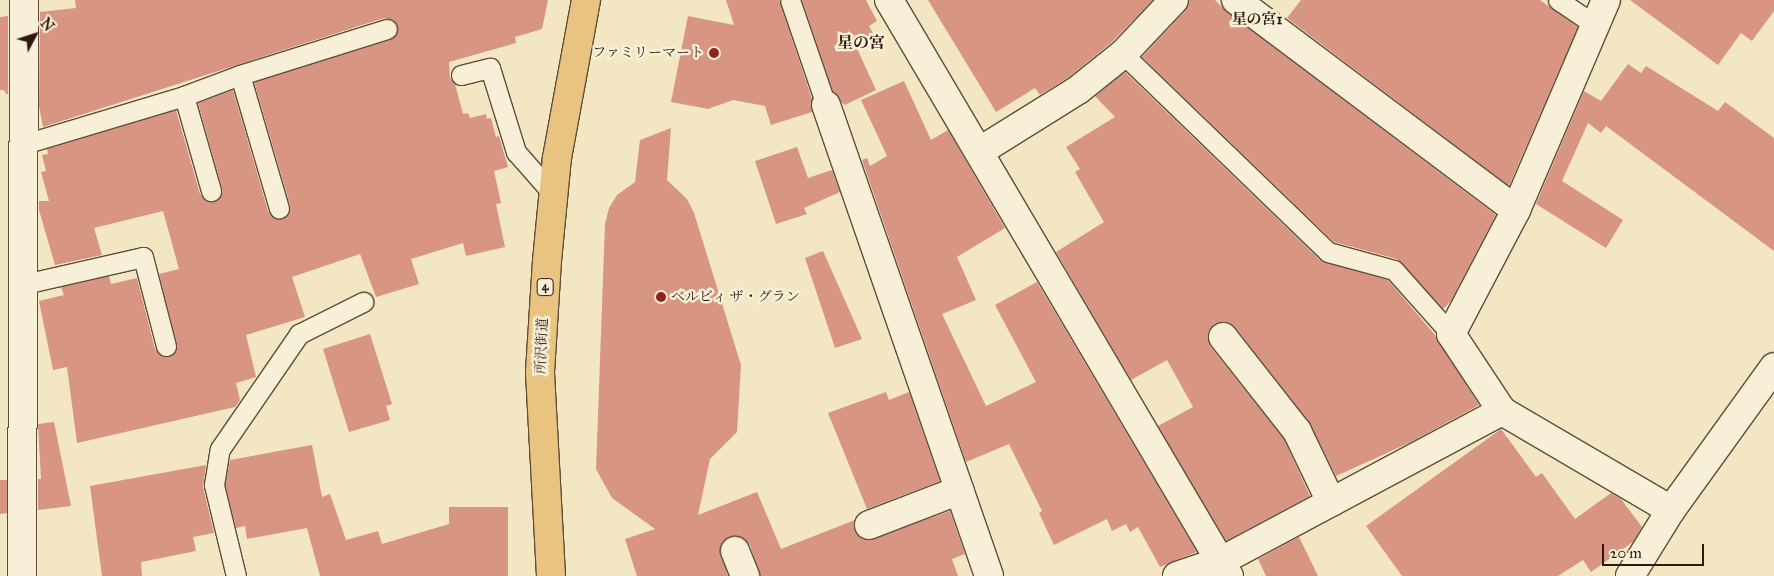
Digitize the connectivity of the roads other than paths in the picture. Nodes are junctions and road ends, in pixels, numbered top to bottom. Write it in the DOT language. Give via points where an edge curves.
graph roads {
  1 [pos="586,0"];
  2 [pos="790,0"];
  3 [pos="889,0"];
  4 [pos="1174,0"];
  5 [pos="1236,0"];
  6 [pos="1558,0"];
  7 [pos="1606,0"];
  8 [pos="32,3"];
  9 [pos="1596,25"];
  10 [pos="387,30"];
  11 [pos="1123,54"];
  12 [pos="240,75"];
  13 [pos="462,75"];
  14 [pos="184,96"];
  15 [pos="826,105"];
  16 [pos="21,144"];
  17 [pos="980,151"];
  18 [pos="211,191"];
  19 [pos="553,194"];
  20 [pos="280,208"];
  21 [pos="1516,210"];
  22 [pos="20,285"];
  23 [pos="363,302"];
  24 [pos="1451,334"];
  25 [pos="1223,337"];
  26 [pos="166,346"];
  27 [pos="1774,367"];
  28 [pos="1502,411"];
  29 [pos="960,490"];
  30 [pos="1331,502"];
  31 [pos="1671,510"];
  32 [pos="869,525"];
  33 [pos="1225,568"];
  34 [pos="22,576"];
  35 [pos="236,576"];
  36 [pos="551,576"];
  37 [pos="989,576"];
  38 [pos="1177,576"];
  39 [pos="1630,576"];
  1 -- 19 [label="main road, 所沢街道 / 4"];
  2 -- 15 [label="lane"];
  3 -- 17 [label="street"];
  4 -- 11 [label="street"];
  5 -- 21 [label="street"];
  6 -- 9 [label="lane"];
  7 -- 9 [label="street"];
  8 -- 16 [label="street"];
  9 -- 21 [label="street"];
  10 -- 12 [label="lane"];
  11 -- 17 [label="street" via="1078,90"];
  11 -- 24 [label="lane" via="1328,252 1394,270"];
  12 -- 14 [label="lane"];
  12 -- 20 [label="lane"];
  13 -- 19 [label="lane" via="490,68 516,152"];
  14 -- 16 [label="lane"];
  14 -- 18 [label="lane"];
  15 -- 29 [label="street"];
  16 -- 22 [label="street"];
  17 -- 33 [label="street"];
  19 -- 36 [label="main road, 所沢街道 / 4" via="540,372"];
  21 -- 24 [label="street"];
  22 -- 26 [label="lane" via="143,257"];
  22 -- 34 [label="street"];
  23 -- 35 [label="lane" via="299,334 220,449 214,485"];
  24 -- 28 [label="street"];
  25 -- 30 [label="street" via="1297,431"];
  27 -- 31 [label="street"];
  28 -- 30 [label="street"];
  28 -- 31 [label="street"];
  29 -- 32 [label="street"];
  29 -- 37 [label="street"];
  30 -- 33 [label="street"];
  31 -- 39 [label="street"];
  33 -- 38 [label="street"];
}
